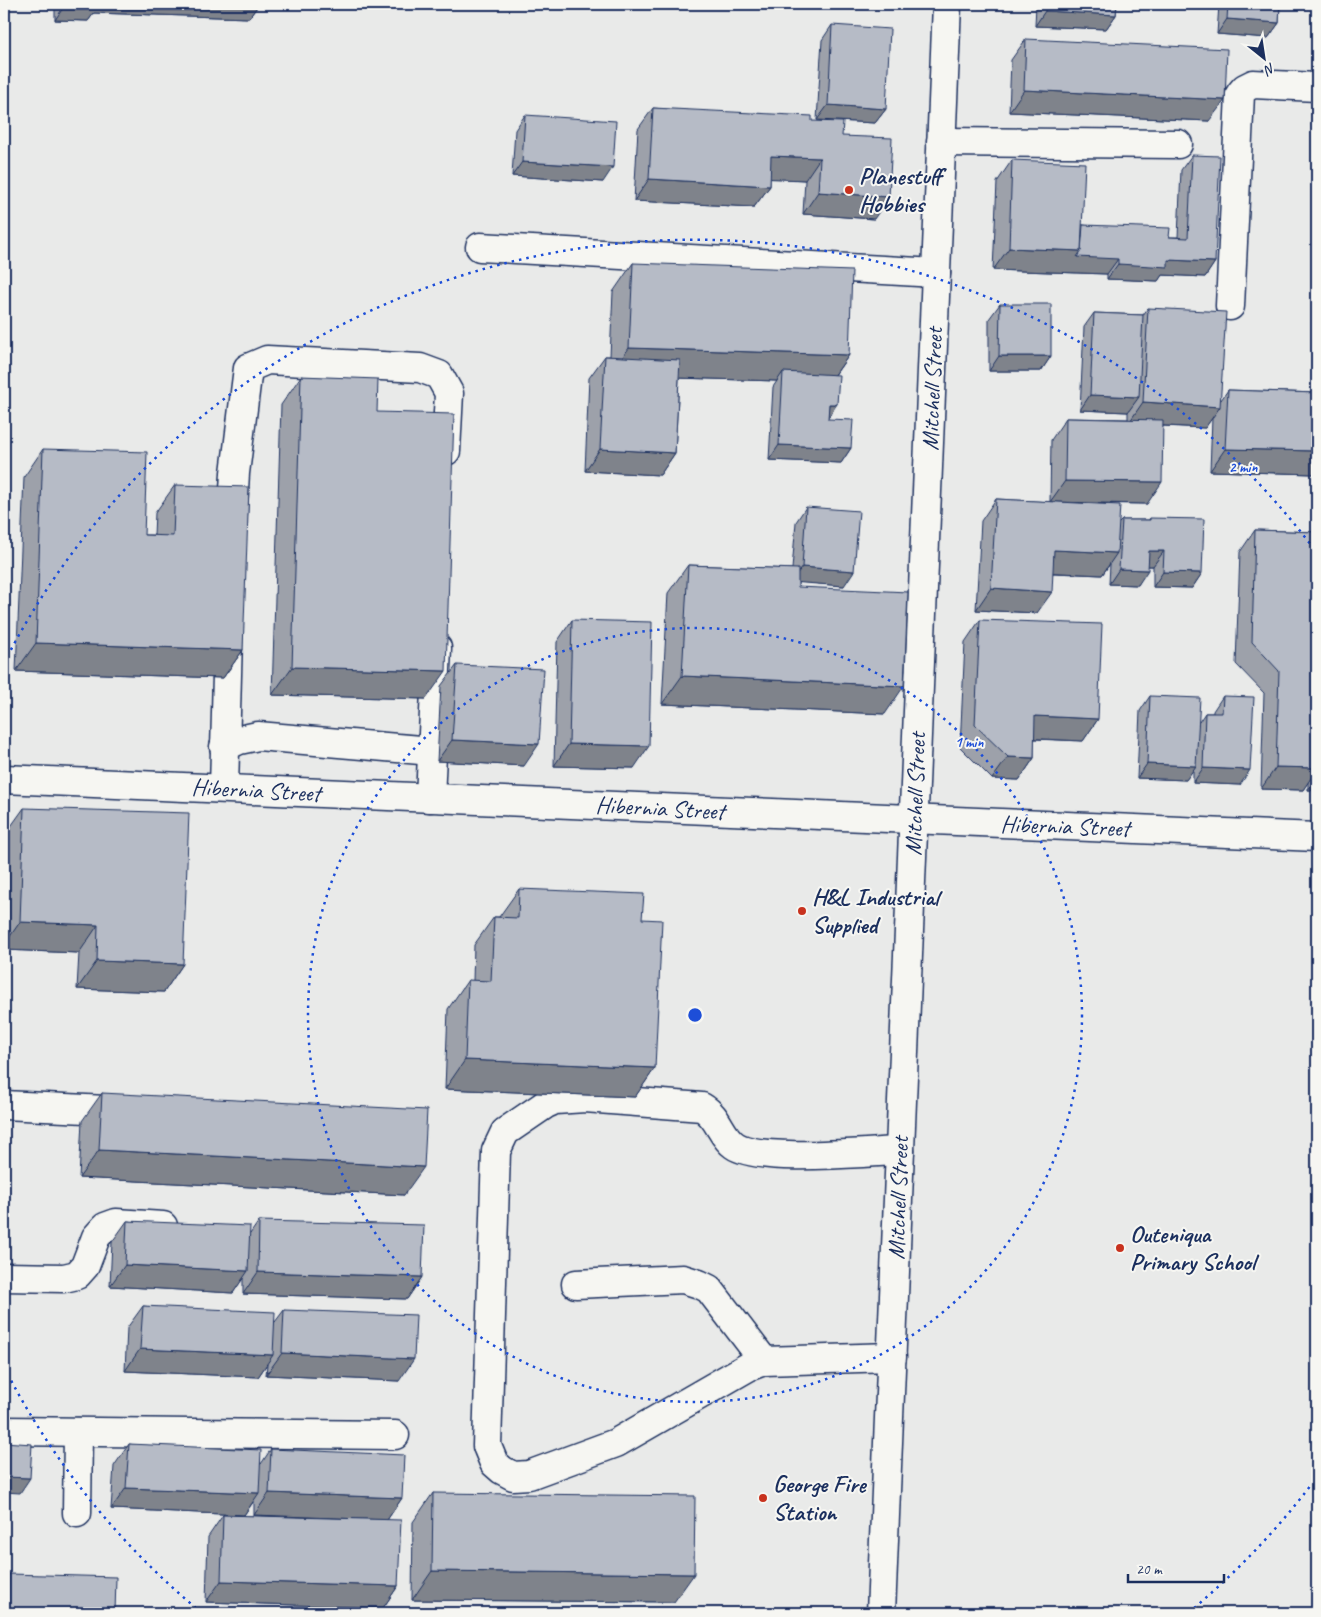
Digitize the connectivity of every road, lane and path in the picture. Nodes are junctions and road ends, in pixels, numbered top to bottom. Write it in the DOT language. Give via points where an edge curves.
graph roads {
  1 [pos="947,4"];
  2 [pos="1317,87"];
  3 [pos="942,142"];
  4 [pos="1178,144"];
  5 [pos="480,247"];
  6 [pos="936,273"];
  7 [pos="1230,306"];
  8 [pos="445,472"];
  9 [pos="231,547"];
  10 [pos="229,614"];
  11 [pos="438,622"];
  12 [pos="224,747"];
  13 [pos="432,751"];
  14 [pos="4,779"];
  15 [pos="224,788"];
  16 [pos="430,798"];
  17 [pos="914,820"];
  18 [pos="1317,837"];
  19 [pos="4,1104"];
  20 [pos="150,1112"];
  21 [pos="900,1151"];
  22 [pos="184,1226"];
  23 [pos="4,1277"];
  24 [pos="576,1284"];
  25 [pos="892,1357"];
  26 [pos="764,1361"];
  27 [pos="4,1431"];
  28 [pos="78,1432"];
  29 [pos="395,1435"];
  30 [pos="77,1513"];
  31 [pos="881,1613"];
  1 -- 3 [label="street, Mitchell Street"];
  2 -- 7 [label="street" via="1253,84 1240,94"];
  3 -- 4 [label="street"];
  3 -- 6 [label="street, Mitchell Street"];
  5 -- 6 [label="street"];
  6 -- 17 [label="street, Mitchell Street"];
  8 -- 9 [label="street" via="449,393 439,376 420,368 267,360 248,368 234,473"];
  10 -- 12 [label="street"];
  11 -- 13 [label="street"];
  12 -- 13 [label="street" via="258,736"];
  12 -- 15 [label="street"];
  13 -- 16 [label="street"];
  14 -- 15 [label="street, Hibernia Street"];
  15 -- 16 [label="street, Hibernia Street"];
  16 -- 17 [label="street, Hibernia Street"];
  17 -- 18 [label="street, Hibernia Street"];
  17 -- 21 [label="street, Mitchell Street"];
  19 -- 20 [label="street"];
  21 -- 25 [label="street, Mitchell Street"];
  21 -- 26 [label="street" via="763,1154 734,1145 713,1115 702,1108 585,1098 546,1104 505,1132 496,1151 487,1446 494,1463 513,1476 529,1475 616,1443 748,1367"];
  22 -- 23 [label="street" via="116,1224 105,1227 96,1237 85,1266 77,1275 64,1278"];
  24 -- 26 [label="street" via="683,1279 699,1284 709,1289"];
  25 -- 26 [label="street"];
  25 -- 31 [label="street, Mitchell Street"];
  27 -- 28 [label="street"];
  28 -- 29 [label="street"];
  28 -- 30 [label="street"];
}
